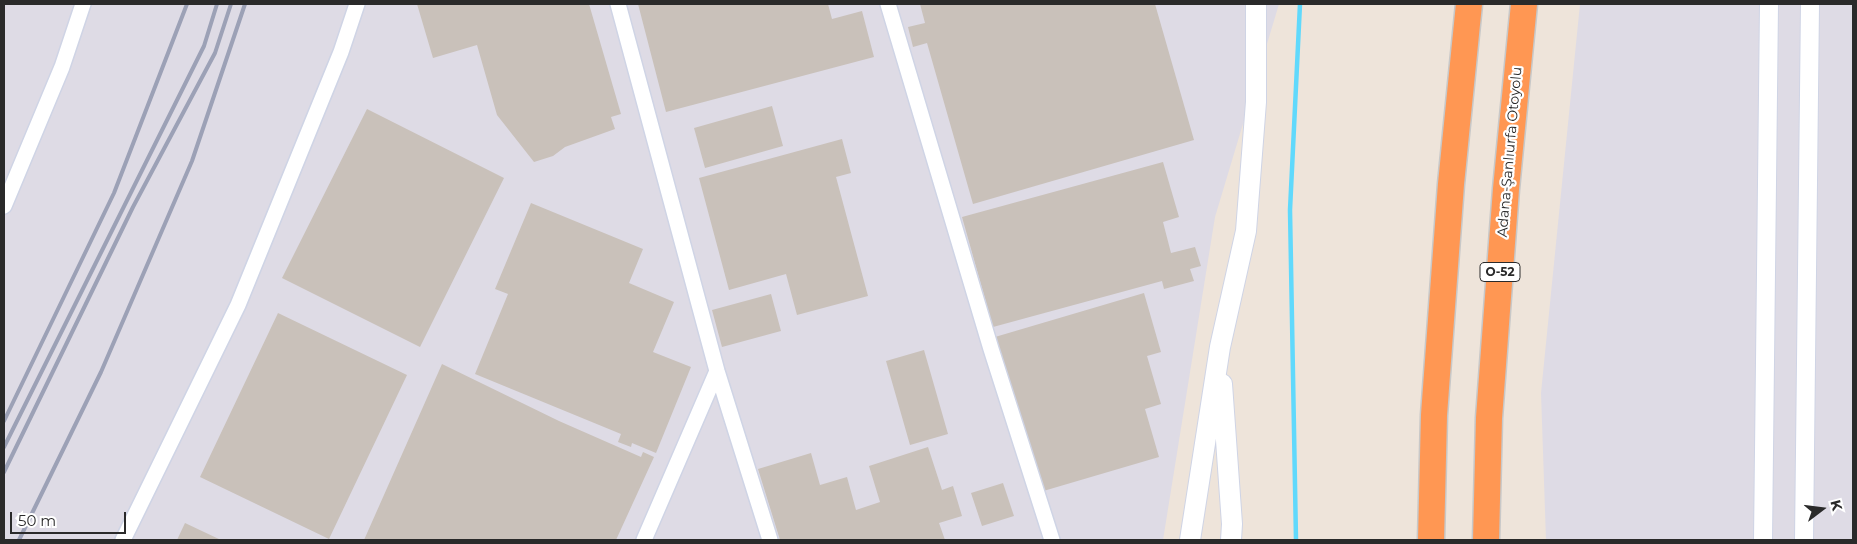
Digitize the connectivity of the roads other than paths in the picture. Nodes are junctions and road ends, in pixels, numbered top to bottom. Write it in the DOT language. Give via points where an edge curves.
graph roads {
  1 [pos="83,4"];
  2 [pos="357,4"];
  3 [pos="618,4"];
  4 [pos="888,4"];
  5 [pos="1256,4"];
  6 [pos="1470,4"];
  7 [pos="1524,4"];
  8 [pos="1769,4"];
  9 [pos="1810,4"];
  10 [pos="4,206"];
  11 [pos="1220,347"];
  12 [pos="717,371"];
  13 [pos="124,540"];
  14 [pos="644,540"];
  15 [pos="770,540"];
  16 [pos="1052,540"];
  17 [pos="1190,540"];
  18 [pos="1231,540"];
  19 [pos="1431,540"];
  20 [pos="1486,540"];
  21 [pos="1763,540"];
  22 [pos="1804,540"];
  1 -- 10 [label="street" via="62,66"];
  2 -- 13 [label="street" via="342,52 238,306"];
  3 -- 12 [label="street"];
  4 -- 16 [label="street"];
  5 -- 11 [label="main road" via="1256,102 1246,231"];
  6 -- 19 [label="highway" via="1451,184 1434,415"];
  7 -- 20 [label="highway, Adana-Şanlıurfa Otoyolu / O-52" via="1491,388"];
  8 -- 21 [label="street"];
  9 -- 22 [label="street"];
  11 -- 17 [label="main road"];
  11 -- 18 [label="main road"];
  12 -- 14 [label="street"];
  12 -- 15 [label="street"];
}
